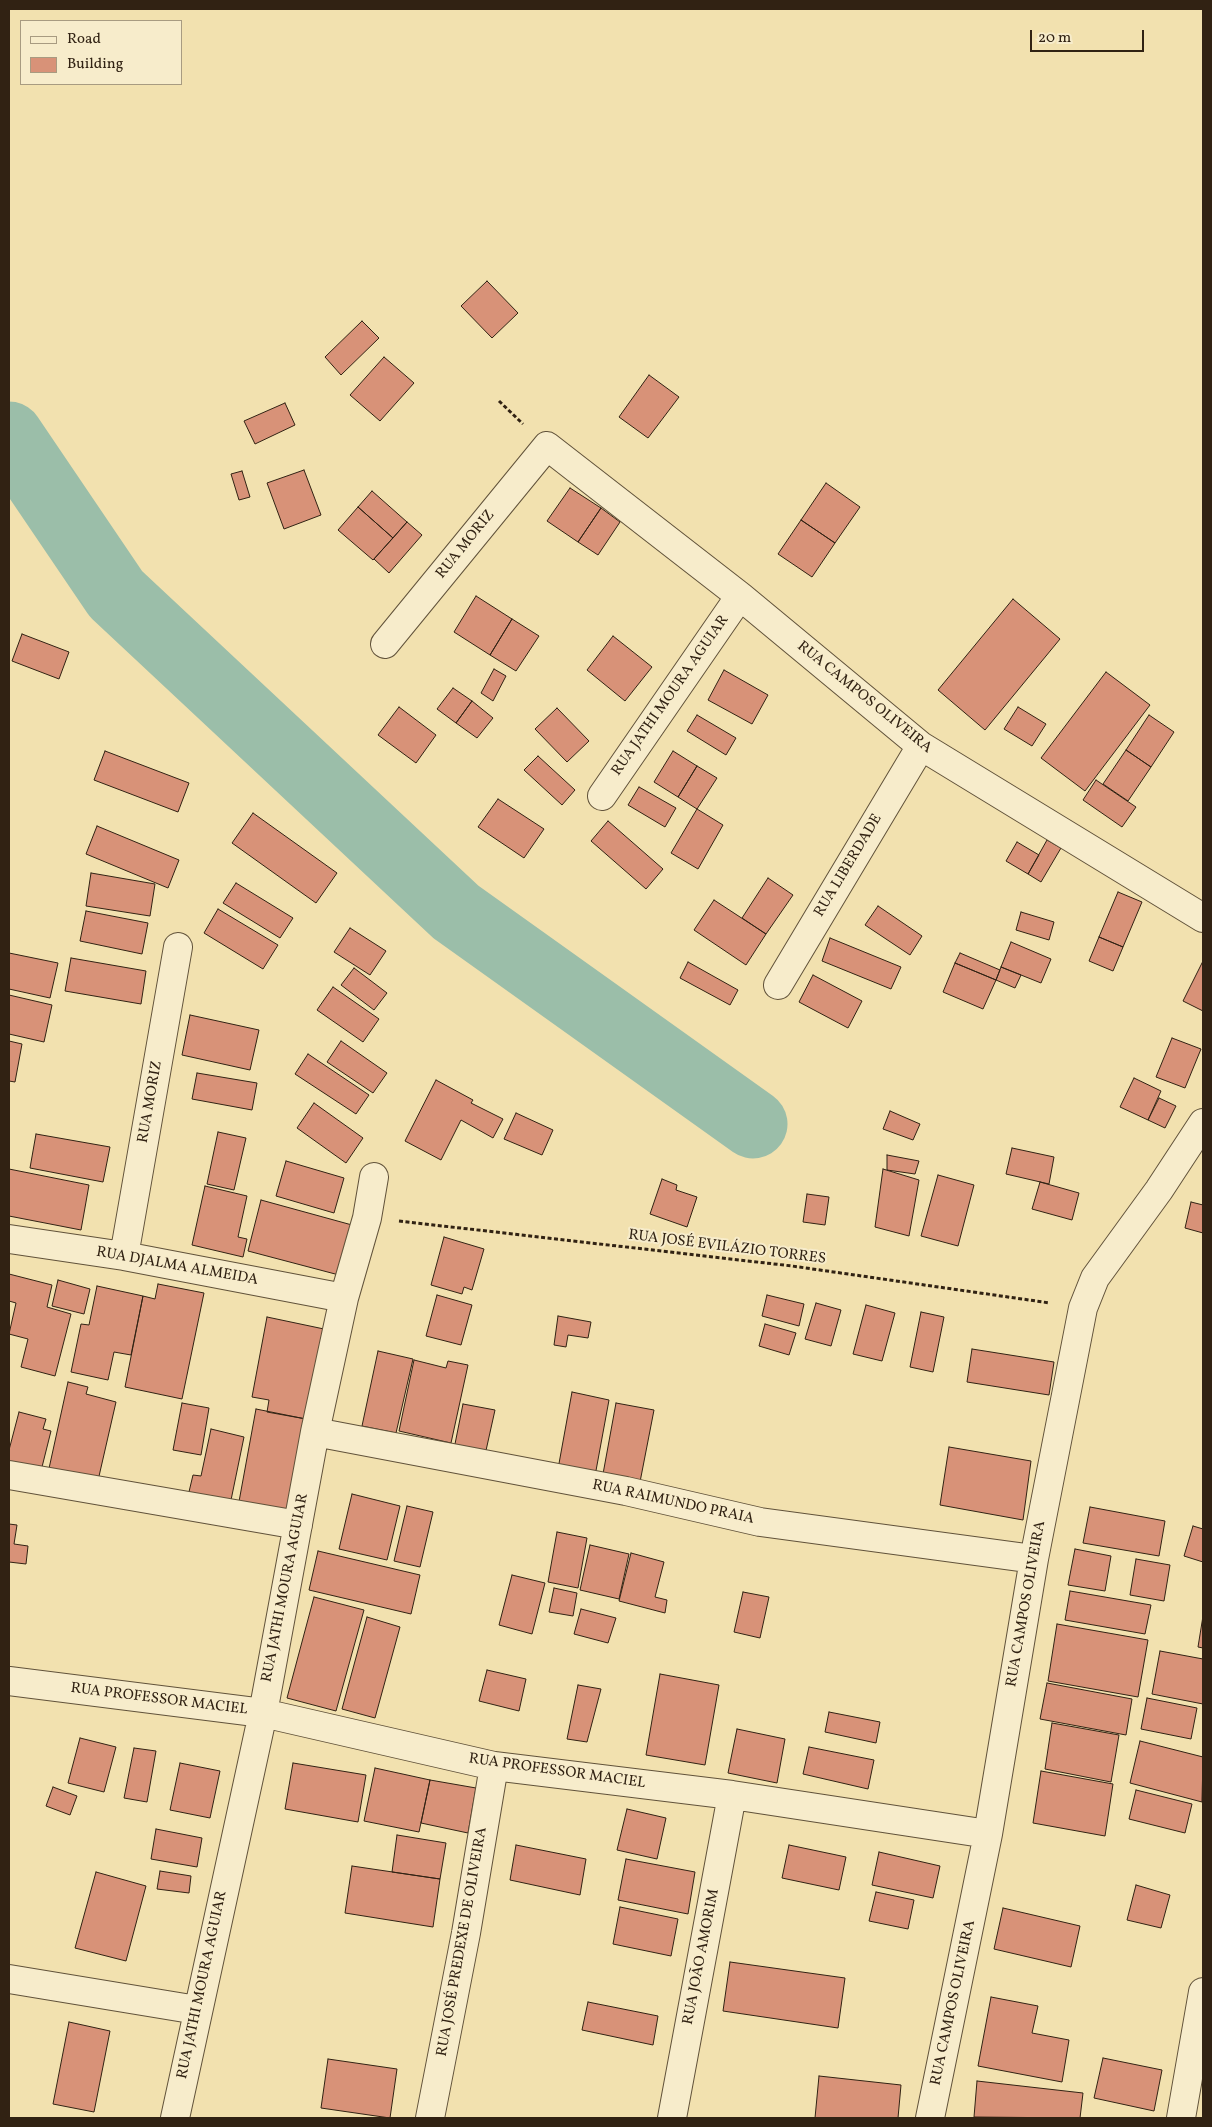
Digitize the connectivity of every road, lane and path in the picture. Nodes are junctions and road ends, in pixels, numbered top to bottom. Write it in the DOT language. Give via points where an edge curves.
graph roads {
  1 [pos="547,446"];
  2 [pos="740,596"];
  3 [pos="385,644"];
  4 [pos="921,746"];
  5 [pos="602,796"];
  6 [pos="1203,918"];
  7 [pos="178,948"];
  8 [pos="778,985"];
  9 [pos="1203,1123"];
  10 [pos="374,1177"];
  11 [pos="367,1218"];
  12 [pos="9,1239"];
  13 [pos="124,1256"];
  14 [pos="344,1298"];
  15 [pos="1083,1308"];
  16 [pos="315,1432"];
  17 [pos="9,1475"];
  18 [pos="298,1525"];
  19 [pos="1034,1558"];
  20 [pos="9,1681"];
  21 [pos="263,1713"];
  22 [pos="494,1766"];
  23 [pos="732,1795"];
  24 [pos="988,1834"];
  25 [pos="9,1979"];
  26 [pos="1203,1992"];
  27 [pos="197,2010"];
  28 [pos="175,2118"];
  29 [pos="430,2118"];
  30 [pos="672,2118"];
  31 [pos="930,2118"];
  32 [pos="1181,2118"];
  1 -- 2 [label="street, RUA CAMPOS OLIVEIRA"];
  1 -- 3 [label="street, RUA MORIZ"];
  2 -- 4 [label="street, RUA CAMPOS OLIVEIRA"];
  2 -- 5 [label="street, RUA JATHI MOURA AGUIAR"];
  4 -- 6 [label="street, RUA CAMPOS OLIVEIRA"];
  4 -- 8 [label="street, RUA LIBERDADE"];
  7 -- 13 [label="street, RUA MORIZ"];
  9 -- 15 [label="street, RUA CAMPOS OLIVEIRA" via="1095,1278"];
  10 -- 11 [label="street, RUA JATHI MOURA AGUIAR"];
  11 -- 14 [label="street, RUA JATHI MOURA AGUIAR"];
  11 -- 15 [label="path, RUA JOSÉ EVILÁZIO TORRES" via="792,1266"];
  12 -- 13 [label="street, RUA DJALMA ALMEIDA"];
  13 -- 14 [label="street, RUA DJALMA ALMEIDA"];
  14 -- 16 [label="street, RUA JATHI MOURA AGUIAR"];
  15 -- 19 [label="street, RUA CAMPOS OLIVEIRA"];
  16 -- 18 [label="street, RUA JATHI MOURA AGUIAR"];
  16 -- 19 [label="street, RUA RAIMUNDO PRAIA" via="626,1491 760,1522"];
  17 -- 18 [label="street"];
  18 -- 21 [label="street, RUA JATHI MOURA AGUIAR"];
  19 -- 24 [label="street, RUA CAMPOS OLIVEIRA"];
  20 -- 21 [label="street, RUA PROFESSOR MACIEL"];
  21 -- 22 [label="street, RUA PROFESSOR MACIEL"];
  21 -- 27 [label="street, RUA JATHI MOURA AGUIAR"];
  22 -- 23 [label="street, RUA PROFESSOR MACIEL"];
  22 -- 29 [label="street, RUA JOSÉ PREDEXE DE OLIVEIRA"];
  23 -- 24 [label="street, RUA PROFESSOR MACIEL"];
  23 -- 30 [label="street, RUA JOÃO AMORIM"];
  24 -- 31 [label="street, RUA CAMPOS OLIVEIRA"];
  25 -- 27 [label="street"];
  26 -- 32 [label="street"];
  27 -- 28 [label="street, RUA JATHI MOURA AGUIAR"];
}
